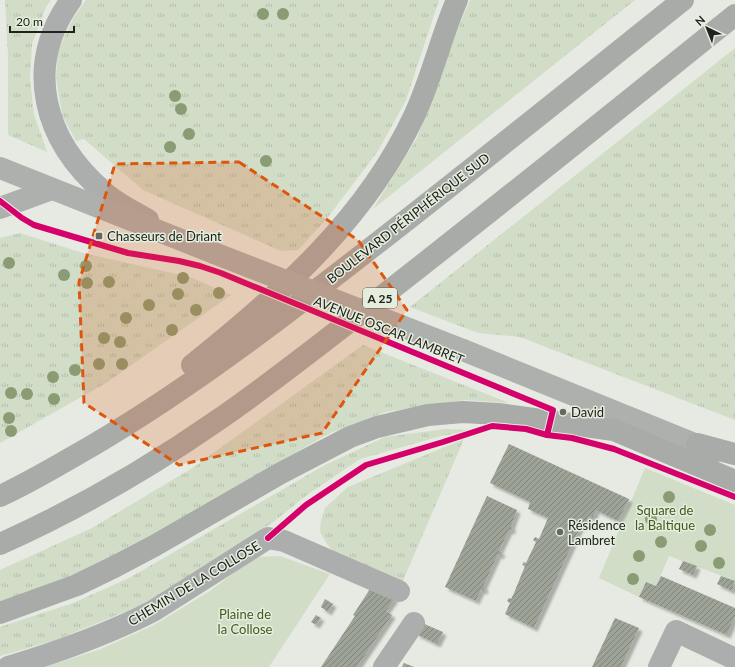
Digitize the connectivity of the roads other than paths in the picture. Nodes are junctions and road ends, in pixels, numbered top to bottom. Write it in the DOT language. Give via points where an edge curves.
graph roads {
  1 [pos="71,0"];
  2 [pos="457,0"];
  3 [pos="683,0"];
  4 [pos="735,15"];
  5 [pos="0,168"];
  6 [pos="52,189"];
  7 [pos="0,208"];
  8 [pos="214,253"];
  9 [pos="697,444"];
  10 [pos="735,454"];
  11 [pos="735,460"];
  12 [pos="62,463"];
  13 [pos="735,481"];
  14 [pos="0,496"];
  15 [pos="0,544"];
  16 [pos="399,591"];
  17 [pos="0,613"];
  18 [pos="414,623"];
  19 [pos="735,658"];
  20 [pos="8,667"];
  21 [pos="384,667"];
  22 [pos="658,667"];
  1 -- 8 [label="street, AVENUE OSCAR LAMBRET" via="58,21 48,46 44,74 52,120 64,148 104,193 150,221"];
  2 -- 12 [label="highway" via="429,80 408,128 385,168 331,239 256,312 221,342 129,415"];
  3 -- 12 [label="highway, BOULEVARD PÉRIPHÉRIQUE SUD" via="385,238 259,334 127,426"];
  4 -- 15 [label="highway, A 25" via="416,270 218,420 81,505"];
  5 -- 6 [label="main road, AVENUE OSCAR LAMBRET"];
  6 -- 7 [label="main road"];
  6 -- 8 [label="main road, AVENUE OSCAR LAMBRET"];
  8 -- 9 [label="main road, AVENUE OSCAR LAMBRET, bridge"];
  9 -- 10 [label="highway"];
  9 -- 11 [label="main road, AVENUE OSCAR LAMBRET"];
  12 -- 14 [label="highway, BOULEVARD PÉRIPHÉRIQUE SUD"];
  13 -- 17 [label="highway" via="614,430 498,414 463,412 428,415 377,427 350,437 116,566 77,585"];
  16 -- 20 [label="street, CHEMIN DE LA COLLOSE" via="284,541 268,538 152,611 115,630 72,647"];
  18 -- 21 [label="street"];
  19 -- 22 [label="street" via="676,631"];
}
